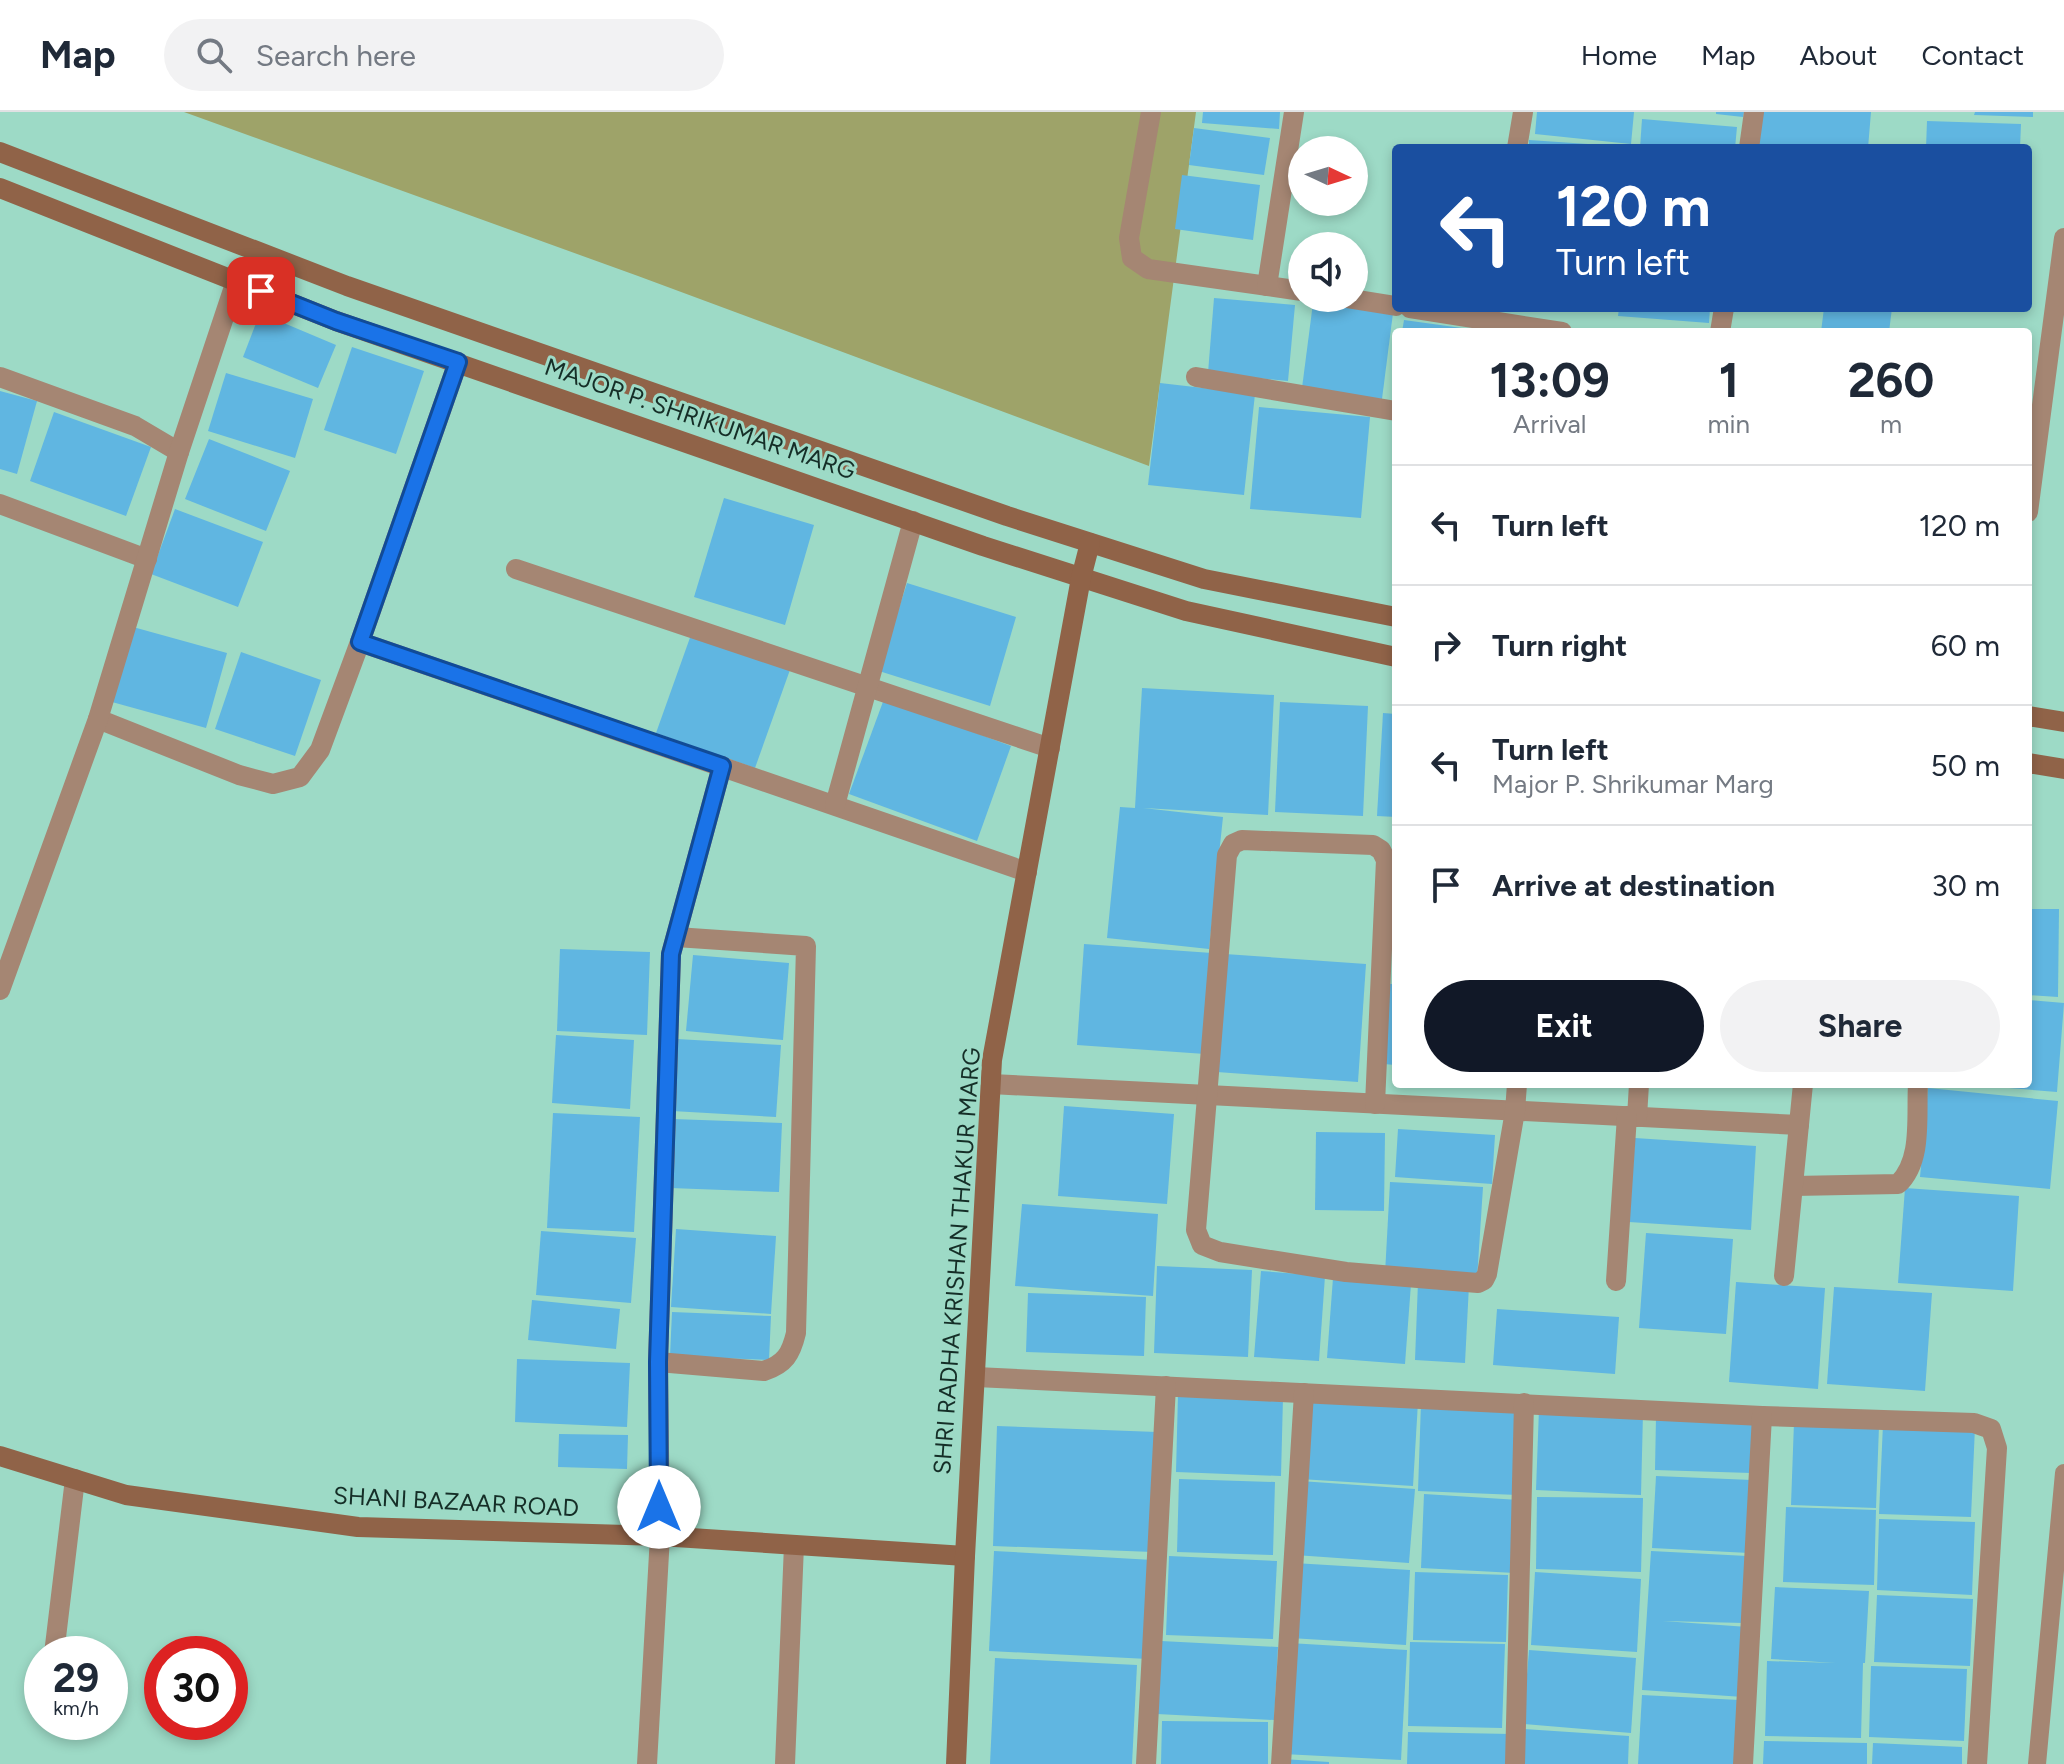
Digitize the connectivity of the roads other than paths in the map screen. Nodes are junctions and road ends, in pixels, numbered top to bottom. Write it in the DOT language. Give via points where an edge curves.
graph roads {
  1 [pos="1151,112"];
  2 [pos="1294,112"];
  3 [pos="1523,112"];
  4 [pos="1754,112"];
  5 [pos="1518,144"];
  6 [pos="1750,144"];
  7 [pos="0,152"];
  8 [pos="0,188"];
  9 [pos="2064,238"];
  10 [pos="236,281"];
  11 [pos="1267,286"];
  12 [pos="1288,289"];
  13 [pos="1368,302"];
  14 [pos="1392,305"];
  15 [pos="1461,312"];
  16 [pos="1487,314"];
  17 [pos="1545,328"];
  18 [pos="458,362"];
  19 [pos="0,377"];
  20 [pos="1196,377"];
  21 [pos="1392,410"];
  22 [pos="179,452"];
  23 [pos="2032,482"];
  24 [pos="0,504"];
  25 [pos="913,521"];
  26 [pos="1090,543"];
  27 [pos="147,559"];
  28 [pos="516,569"];
  29 [pos="1081,578"];
  30 [pos="1392,616"];
  31 [pos="360,642"];
  32 [pos="1392,656"];
  33 [pos="869,688"];
  34 [pos="2032,717"];
  35 [pos="98,719"];
  36 [pos="2064,722"];
  37 [pos="1050,748"];
  38 [pos="2032,764"];
  39 [pos="722,766"];
  40 [pos="2064,769"];
  41 [pos="835,805"];
  42 [pos="1027,872"];
  43 [pos="676,937"];
  44 [pos="0,990"];
  45 [pos="991,1084"];
  46 [pos="1517,1088"];
  47 [pos="1638,1088"];
  48 [pos="1803,1088"];
  49 [pos="1918,1088"];
  50 [pos="1208,1095"];
  51 [pos="1375,1104"];
  52 [pos="1515,1111"];
  53 [pos="1632,1116"];
  54 [pos="1799,1125"];
  55 [pos="1794,1186"];
  56 [pos="1784,1276"];
  57 [pos="1616,1281"];
  58 [pos="658,1362"];
  59 [pos="976,1377"];
  60 [pos="1166,1386"];
  61 [pos="1304,1393"];
  62 [pos="1524,1403"];
  63 [pos="1762,1416"];
  64 [pos="0,1456"];
  65 [pos="2064,1473"];
  66 [pos="75,1479"];
  67 [pos="660,1536"];
  68 [pos="794,1545"];
  69 [pos="965,1556"];
  70 [pos="56,1636"];
  71 [pos="647,1764"];
  72 [pos="785,1764"];
  73 [pos="956,1764"];
  74 [pos="1146,1764"];
  75 [pos="1281,1764"];
  76 [pos="1515,1764"];
  77 [pos="1743,1764"];
  78 [pos="1977,1764"];
  79 [pos="2037,1764"];
  1 -- 11 [label="street" via="1129,238 1132,258 1148,269"];
  2 -- 11 [label="street"];
  3 -- 5 [label="street"];
  4 -- 6 [label="street"];
  7 -- 26 [label="street, MAJOR P. SHRIKUMAR MARG" via="347,286"];
  8 -- 10 [label="street, MAJOR P. SHRIKUMAR MARG"];
  9 -- 23 [label="street"];
  10 -- 18 [label="street, MAJOR P. SHRIKUMAR MARG"];
  10 -- 22 [label="street"];
  11 -- 12 [label="street"];
  13 -- 14 [label="street"];
  15 -- 16 [label="street"];
  16 -- 17 [label="street"];
  18 -- 25 [label="street, MAJOR P. SHRIKUMAR MARG"];
  18 -- 31 [label="street"];
  19 -- 22 [label="street" via="135,426"];
  20 -- 21 [label="street"];
  22 -- 27 [label="street"];
  24 -- 27 [label="street"];
  25 -- 29 [label="street, MAJOR P. SHRIKUMAR MARG"];
  25 -- 33 [label="street"];
  26 -- 29 [label="street, SHRI RADHA KRISHAN THAKUR MARG"];
  26 -- 30 [label="street, MAJOR P. SHRIKUMAR MARG" via="1204,579"];
  27 -- 35 [label="street"];
  28 -- 33 [label="street"];
  29 -- 32 [label="street, MAJOR P. SHRIKUMAR MARG" via="1186,611"];
  29 -- 37 [label="street, SHRI RADHA KRISHAN THAKUR MARG"];
  31 -- 35 [label="street" via="320,750 300,777 273,784 239,775"];
  31 -- 39 [label="street"];
  33 -- 37 [label="street"];
  33 -- 41 [label="street"];
  34 -- 36 [label="street"];
  35 -- 44 [label="street"];
  37 -- 42 [label="street, SHRI RADHA KRISHAN THAKUR MARG"];
  38 -- 40 [label="street"];
  39 -- 41 [label="street"];
  39 -- 43 [label="street"];
  41 -- 42 [label="street"];
  42 -- 45 [label="street, SHRI RADHA KRISHAN THAKUR MARG"];
  43 -- 58 [label="street" via="671,954"];
  43 -- 58 [label="street" via="806,946 796,1333 791,1353 764,1371"];
  45 -- 50 [label="street"];
  45 -- 59 [label="street, SHRI RADHA KRISHAN THAKUR MARG"];
  46 -- 52 [label="street"];
  47 -- 53 [label="street"];
  48 -- 54 [label="street"];
  49 -- 55 [label="street" via="1915,1156 1898,1184"];
  50 -- 51 [label="street"];
  50 -- 51 [label="street" via="1227,855 1233,844 1242,840 1373,845 1386,860"];
  50 -- 52 [label="street" via="1196,1230 1202,1245 1333,1270 1478,1283 1487,1274"];
  51 -- 52 [label="street"];
  52 -- 53 [label="street"];
  53 -- 54 [label="street"];
  53 -- 57 [label="street"];
  54 -- 55 [label="street"];
  55 -- 56 [label="street"];
  58 -- 67 [label="street"];
  59 -- 60 [label="street"];
  59 -- 69 [label="street, SHRI RADHA KRISHAN THAKUR MARG"];
  60 -- 61 [label="street"];
  60 -- 74 [label="street"];
  61 -- 62 [label="street"];
  61 -- 75 [label="street"];
  62 -- 63 [label="street"];
  62 -- 76 [label="street"];
  63 -- 77 [label="street"];
  63 -- 78 [label="street" via="1974,1423 1991,1429 1997,1448"];
  64 -- 66 [label="street, SHANI BAZAAR ROAD"];
  65 -- 79 [label="lane"];
  66 -- 67 [label="street, SHANI BAZAAR ROAD" via="126,1495 358,1527"];
  66 -- 70 [label="street"];
  67 -- 68 [label="street, SHANI BAZAAR ROAD"];
  67 -- 71 [label="street"];
  68 -- 69 [label="street, SHANI BAZAAR ROAD"];
  68 -- 72 [label="street"];
  69 -- 73 [label="street, SHRI RADHA KRISHAN THAKUR MARG"];
}
